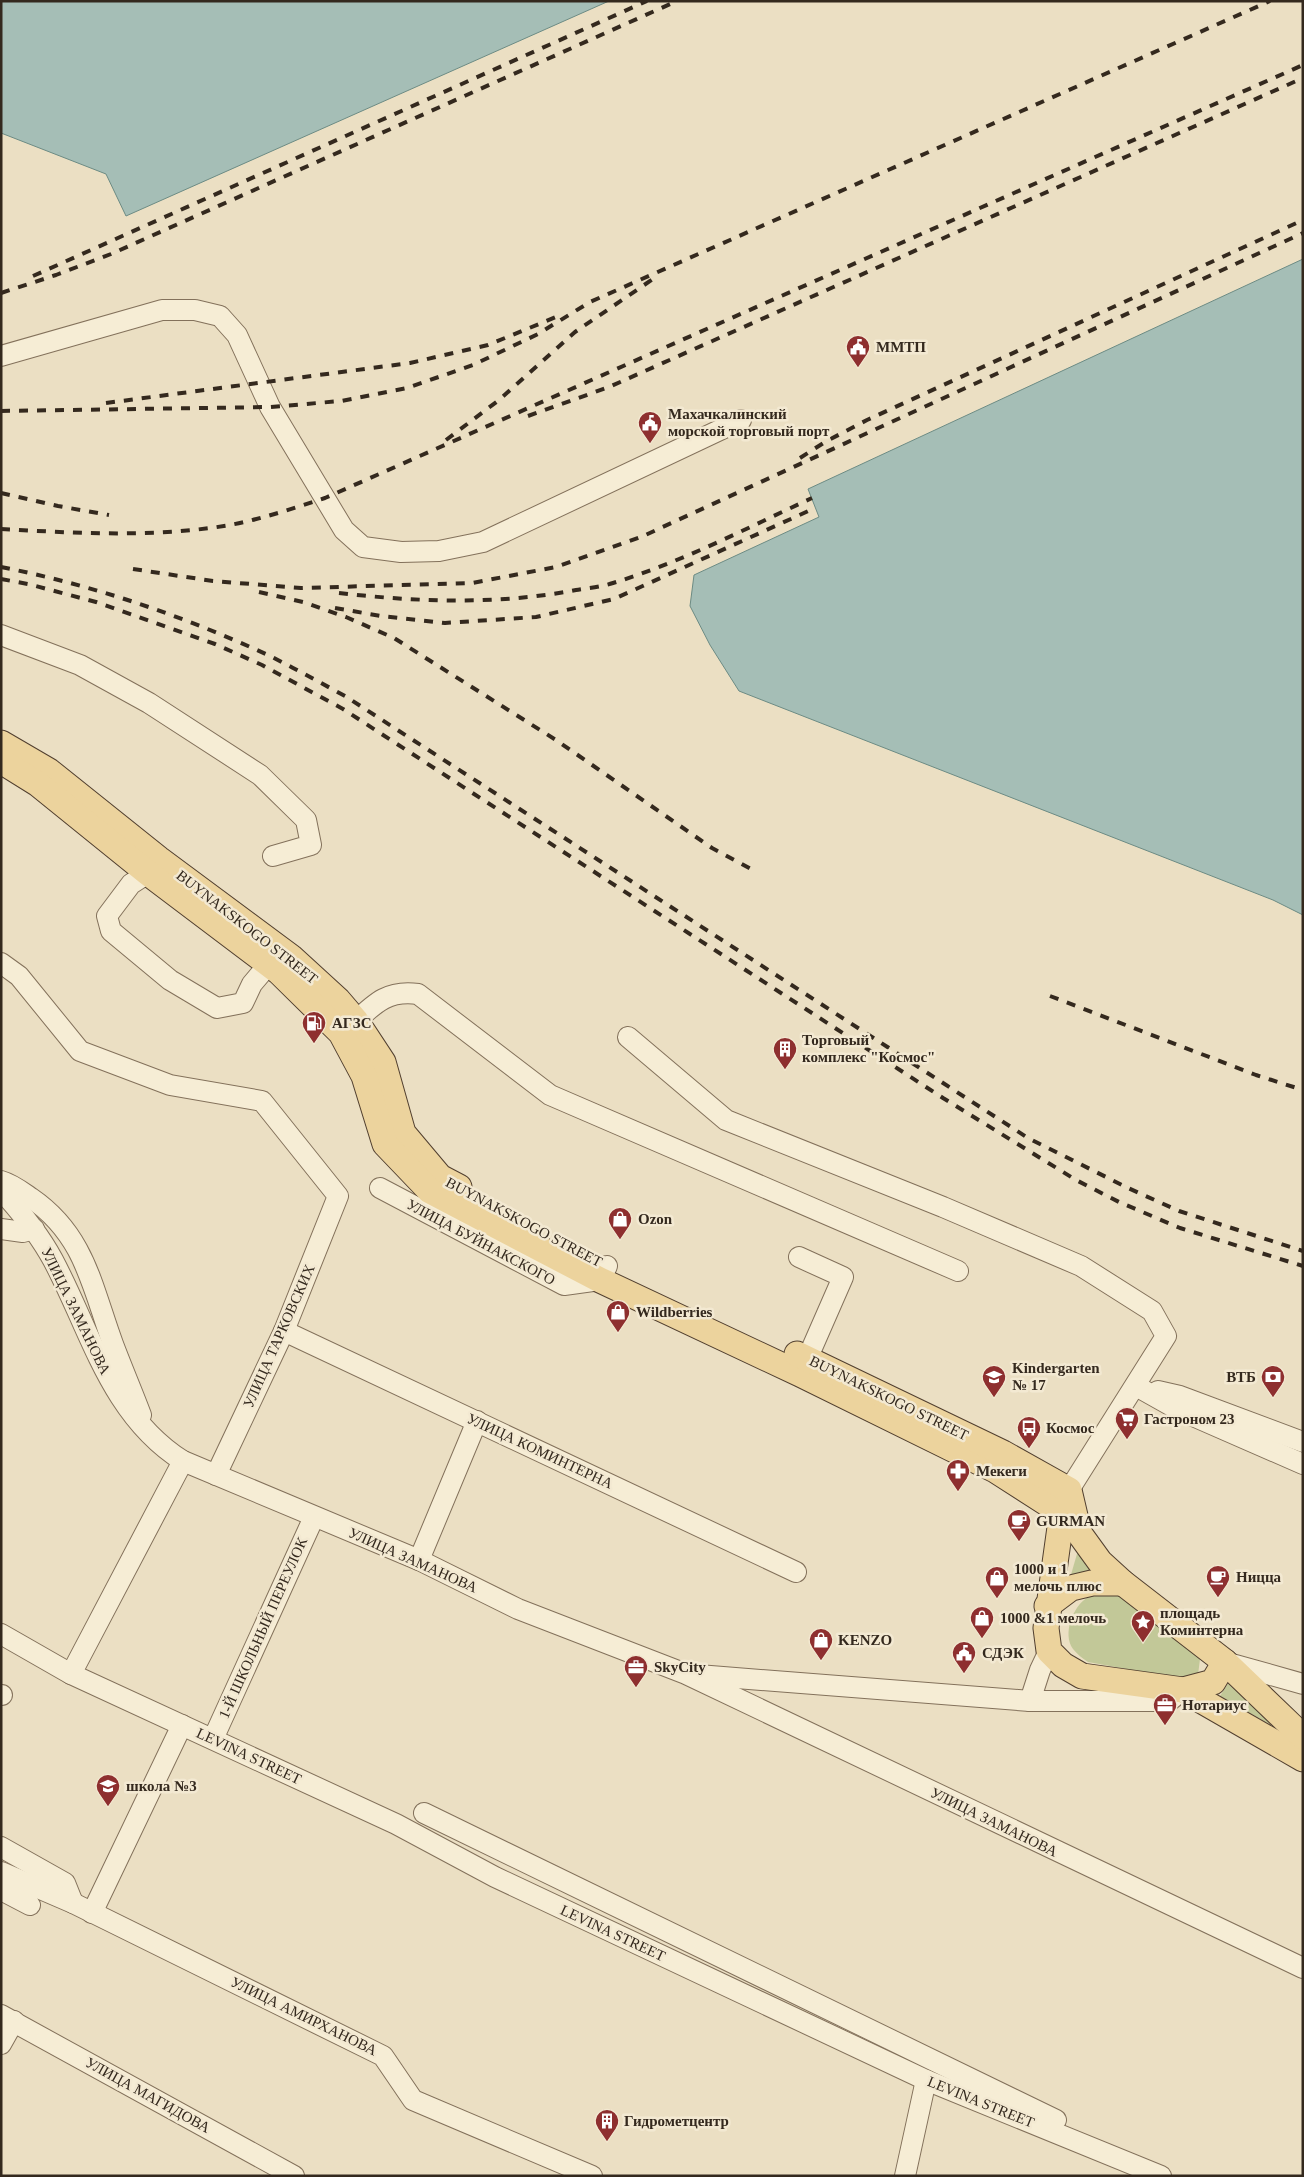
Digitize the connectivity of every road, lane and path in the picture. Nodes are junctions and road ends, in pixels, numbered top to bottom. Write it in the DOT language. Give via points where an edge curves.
graph roads {
  1 [pos="1,356"];
  2 [pos="741,420"];
  3 [pos="1,635"];
  4 [pos="1,743"];
  5 [pos="1,762"];
  6 [pos="273,856"];
  7 [pos="148,874"];
  8 [pos="1,963"];
  9 [pos="269,964"];
  10 [pos="356,1021"];
  11 [pos="628,1037"];
  12 [pos="1,1181"];
  13 [pos="380,1188"];
  14 [pos="1,1190"];
  15 [pos="34,1229"];
  16 [pos="1,1230"];
  17 [pos="799,1256"];
  18 [pos="958,1271"];
  19 [pos="603,1273"];
  20 [pos="284,1331"];
  21 [pos="804,1366"];
  22 [pos="1136,1386"];
  23 [pos="477,1421"];
  24 [pos="148,1434"];
  25 [pos="1303,1442"];
  26 [pos="183,1461"];
  27 [pos="1303,1464"];
  28 [pos="216,1475"];
  29 [pos="1069,1490"];
  30 [pos="1062,1513"];
  31 [pos="314,1517"];
  32 [pos="419,1560"];
  33 [pos="796,1572"];
  34 [pos="1123,1583"];
  35 [pos="1047,1606"];
  36 [pos="1,1634"];
  37 [pos="1049,1651"];
  38 [pos="1226,1662"];
  39 [pos="71,1674"];
  40 [pos="686,1674"];
  41 [pos="1303,1684"];
  42 [pos="1183,1690"];
  43 [pos="1030,1701"];
  44 [pos="182,1726"];
  45 [pos="1303,1737"];
  46 [pos="213,1739"];
  47 [pos="1303,1759"];
  48 [pos="424,1813"];
  49 [pos="1,1847"];
  50 [pos="1,1872"];
  51 [pos="1,1890"];
  52 [pos="73,1903"];
  53 [pos="30,1905"];
  54 [pos="92,1912"];
  55 [pos="1303,1968"];
  56 [pos="7,2018"];
  57 [pos="1,2044"];
  58 [pos="926,2080"];
  59 [pos="294,2176"];
  60 [pos="592,2176"];
  61 [pos="905,2176"];
  62 [pos="1161,2176"];
  63 [pos="1167,2176"];
  1 -- 2 [label="street" via="162,310 195,310 220,316 237,335 270,407 344,530 363,547 401,552 439,551 483,542"];
  3 -- 6 [label="street" via="80,665 149,703 260,775 306,820 312,845"];
  4 -- 10 [label="main road, BUYNAKSKOGO STREET" via="49,771 158,858 291,957"];
  5 -- 7 [label="main road, BUYNAKSKOGO STREET" via="38,784"];
  7 -- 9 [label="main road, BUYNAKSKOGO STREET"];
  7 -- 9 [label="street" via="131,884 107,916 111,931 170,980 217,1008 243,1003 252,984"];
  8 -- 20 [label="street, УЛИЦА ТАРКОВСКИХ" via="20,976 80,1051 170,1085 262,1101 338,1196"];
  9 -- 19 [label="main road, BUYNAKSKOGO STREET" via="341,1033 364,1076 385,1144 430,1191"];
  10 -- 18 [label="street" via="379,1000 404,992 418,994 550,1095"];
  10 -- 19 [label="main road, BUYNAKSKOGO STREET" via="382,1062 403,1134 440,1177"];
  11 -- 22 [label="street" via="726,1120 1081,1266 1152,1311 1166,1336"];
  12 -- 24 [label="street, УЛИЦА ЗАМАНОВА" via="47,1209 76,1246 86,1264"];
  13 -- 19 [label="street, УЛИЦА БУЙНАКСКОГО" via="564,1285"];
  14 -- 15 [label="street, УЛИЦА ЗАМАНОВА"];
  15 -- 16 [label="street" via="23,1232"];
  15 -- 24 [label="street, УЛИЦА ЗАМАНОВА" via="53,1259 115,1390"];
  17 -- 21 [label="street" via="843,1276"];
  19 -- 21 [label="main road, BUYNAKSKOGO STREET"];
  20 -- 23 [label="street, УЛИЦА КОМИНТЕРНА"];
  20 -- 28 [label="street, УЛИЦА ТАРКОВСКИХ"];
  21 -- 29 [label="main road, BUYNAKSKOGO STREET" via="1003,1452"];
  21 -- 30 [label="main road, BUYNAKSKOGO STREET" via="994,1470"];
  22 -- 25 [label="street" via="1180,1396"];
  22 -- 27 [label="street" via="1177,1410"];
  22 -- 29 [label="street"];
  23 -- 32 [label="street"];
  23 -- 33 [label="street, УЛИЦА КОМИНТЕРНА"];
  24 -- 26 [label="street, УЛИЦА ЗАМАНОВА"];
  26 -- 28 [label="street, УЛИЦА ЗАМАНОВА"];
  26 -- 39 [label="street"];
  28 -- 31 [label="street, УЛИЦА ЗАМАНОВА"];
  29 -- 30 [label="street"];
  29 -- 34 [label="main road" via="1079,1533 1100,1562"];
  30 -- 35 [label="main road"];
  31 -- 32 [label="street, УЛИЦА ЗАМАНОВА"];
  31 -- 46 [label="street, 1-Й ШКОЛЬНЫЙ ПЕРЕУЛОК"];
  32 -- 40 [label="street, УЛИЦА ЗАМАНОВА" via="518,1609"];
  34 -- 35 [label="main road" via="1092,1583 1071,1588"];
  34 -- 38 [label="main road"];
  35 -- 37 [label="main road"];
  36 -- 39 [label="street, LEVINA STREET"];
  37 -- 42 [label="main road" via="1063,1665 1082,1676"];
  37 -- 43 [label="street"];
  38 -- 41 [label="street"];
  38 -- 42 [label="main road" via="1213,1682"];
  38 -- 45 [label="main road"];
  39 -- 44 [label="street, LEVINA STREET"];
  40 -- 43 [label="street, УЛИЦА ЗАМАНОВА"];
  40 -- 55 [label="street, УЛИЦА ЗАМАНОВА"];
  42 -- 43 [label="street, УЛИЦА ЗАМАНОВА" via="1169,1701"];
  42 -- 47 [label="main road"];
  44 -- 46 [label="street, LEVINA STREET"];
  44 -- 54 [label="street"];
  46 -- 58 [label="street, LEVINA STREET" via="396,1824 504,1882"];
  48 -- 63 [label="street"];
  49 -- 52 [label="street" via="66,1883"];
  50 -- 52 [label="street, УЛИЦА АМИРХАНОВА"];
  51 -- 53 [label="street"];
  52 -- 54 [label="street, УЛИЦА АМИРХАНОВА"];
  54 -- 60 [label="street, УЛИЦА АМИРХАНОВА" via="383,2056 413,2100"];
  56 -- 57 [label="street"];
  56 -- 59 [label="street, УЛИЦА МАГИДОВА"];
  58 -- 61 [label="street"];
  58 -- 62 [label="street, LEVINA STREET"];
}
